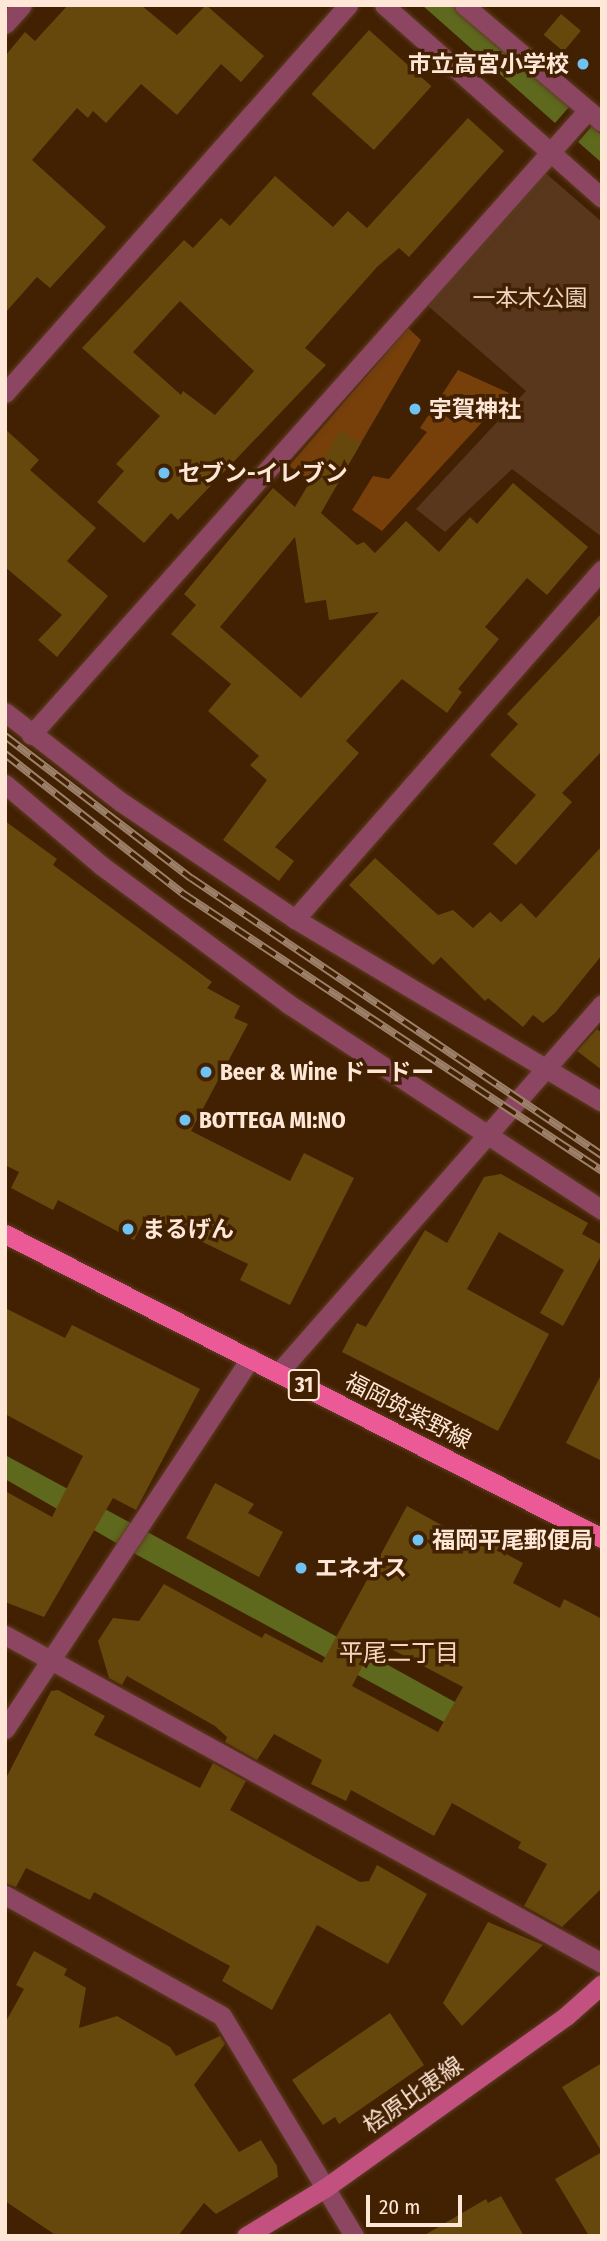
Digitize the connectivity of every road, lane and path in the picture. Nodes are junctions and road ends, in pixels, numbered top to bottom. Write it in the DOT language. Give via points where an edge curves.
graph roads {
  1 [pos="22,5"];
  2 [pos="348,5"];
  3 [pos="384,5"];
  4 [pos="464,5"];
  5 [pos="5,24"];
  6 [pos="595,116"];
  7 [pos="547,150"];
  8 [pos="602,198"];
  9 [pos="5,393"];
  10 [pos="602,570"];
  11 [pos="5,712"];
  12 [pos="31,734"];
  13 [pos="5,784"];
  14 [pos="295,919"];
  15 [pos="602,1004"];
  16 [pos="546,1071"];
  17 [pos="602,1102"];
  18 [pos="488,1137"];
  19 [pos="602,1210"];
  20 [pos="5,1234"];
  21 [pos="251,1358"];
  22 [pos="279,1372"];
  23 [pos="602,1538"];
  24 [pos="5,1635"];
  25 [pos="49,1660"];
  26 [pos="5,1729"];
  27 [pos="5,1895"];
  28 [pos="602,1964"];
  29 [pos="602,1984"];
  30 [pos="325,2188"];
  31 [pos="246,2236"];
  32 [pos="354,2236"];
  1 -- 5 [label="street"];
  2 -- 9 [label="street"];
  3 -- 7 [label="street"];
  4 -- 6 [label="street"];
  6 -- 7 [label="street"];
  7 -- 8 [label="street"];
  7 -- 12 [label="street"];
  10 -- 14 [label="street"];
  11 -- 12 [label="street"];
  12 -- 14 [label="street"];
  13 -- 18 [label="street" via="102,866 287,1003"];
  14 -- 16 [label="street"];
  15 -- 16 [label="street"];
  16 -- 17 [label="street"];
  16 -- 18 [label="street"];
  18 -- 19 [label="street"];
  18 -- 22 [label="street"];
  20 -- 21 [label="main road, 福岡筑紫野線 / 31"];
  21 -- 22 [label="main road, 福岡筑紫野線 / 31"];
  21 -- 25 [label="street"];
  22 -- 23 [label="main road, 福岡筑紫野線 / 31"];
  24 -- 25 [label="street"];
  25 -- 26 [label="street"];
  25 -- 28 [label="street"];
  27 -- 30 [label="street" via="222,2016"];
  29 -- 30 [label="main road, 桧原比恵線" via="566,2016"];
  30 -- 31 [label="main road, 桧原比恵線"];
  30 -- 32 [label="street"];
}
